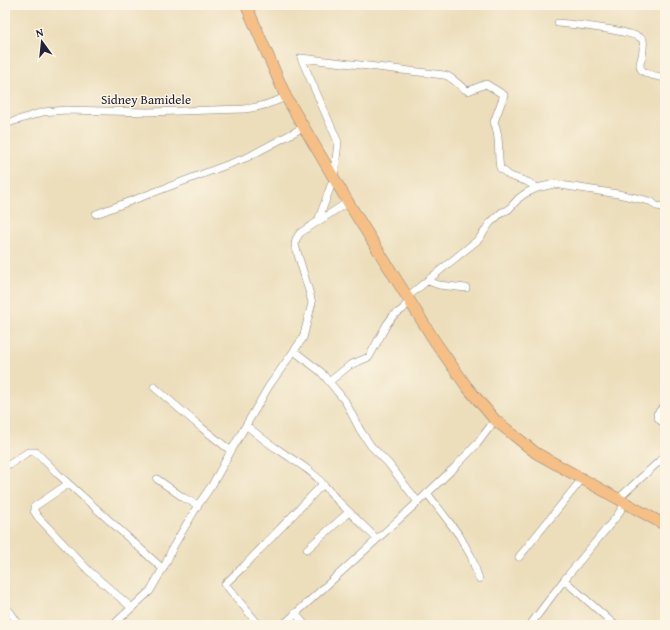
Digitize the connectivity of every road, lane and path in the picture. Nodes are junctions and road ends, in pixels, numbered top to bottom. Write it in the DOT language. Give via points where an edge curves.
graph roads {
  1 [pos="246,5"];
  2 [pos="558,23"];
  3 [pos="665,78"];
  4 [pos="286,97"];
  5 [pos="5,124"];
  6 [pos="304,127"];
  7 [pos="334,177"];
  8 [pos="537,188"];
  9 [pos="348,202"];
  10 [pos="665,207"];
  11 [pos="96,214"];
  12 [pos="318,220"];
  13 [pos="428,281"];
  14 [pos="466,288"];
  15 [pos="408,299"];
  16 [pos="294,351"];
  17 [pos="329,382"];
  18 [pos="154,387"];
  19 [pos="665,406"];
  20 [pos="495,420"];
  21 [pos="665,424"];
  22 [pos="246,425"];
  23 [pos="231,451"];
  24 [pos="665,456"];
  25 [pos="10,464"];
  26 [pos="157,479"];
  27 [pos="582,479"];
  28 [pos="68,484"];
  29 [pos="324,484"];
  30 [pos="427,494"];
  31 [pos="622,501"];
  32 [pos="418,502"];
  33 [pos="198,505"];
  34 [pos="349,512"];
  35 [pos="665,525"];
  36 [pos="377,539"];
  37 [pos="307,549"];
  38 [pos="519,557"];
  39 [pos="163,569"];
  40 [pos="479,579"];
  41 [pos="564,580"];
  42 [pos="5,606"];
  43 [pos="132,608"];
  44 [pos="295,613"];
  45 [pos="118,624"];
  46 [pos="19,625"];
  47 [pos="259,625"];
  48 [pos="283,625"];
  49 [pos="305,625"];
  50 [pos="530,625"];
  51 [pos="615,625"];
  1 -- 4 [label="highway"];
  2 -- 3 [label="street" via="626,33 641,38 644,42 640,66 642,70"];
  4 -- 5 [label="street, Sidney Bamidele" via="256,108 244,109 43,112"];
  4 -- 6 [label="highway"];
  6 -- 7 [label="highway"];
  6 -- 11 [label="street" via="248,157"];
  7 -- 8 [label="street" via="338,142 301,58 450,76 468,91 486,84 504,95 494,122 497,127 500,168 510,176"];
  7 -- 9 [label="highway"];
  7 -- 12 [label="street"];
  8 -- 10 [label="street" via="554,184 618,194"];
  8 -- 13 [label="street" via="526,193 508,210 502,212 479,238"];
  9 -- 12 [label="street"];
  9 -- 15 [label="highway"];
  12 -- 16 [label="street" via="300,234 295,242 312,303 303,338"];
  13 -- 14 [label="street"];
  13 -- 15 [label="street"];
  15 -- 17 [label="street" via="403,309 387,324 369,357 350,365"];
  15 -- 20 [label="highway" via="467,387"];
  16 -- 17 [label="street" via="321,372"];
  16 -- 22 [label="street" via="268,386"];
  17 -- 32 [label="street" via="345,401 371,446 388,463"];
  18 -- 23 [label="street"];
  19 -- 21 [label="street" via="657,416"];
  20 -- 27 [label="highway" via="536,453"];
  20 -- 30 [label="street" via="477,444"];
  22 -- 23 [label="street"];
  22 -- 29 [label="street" via="312,472"];
  23 -- 33 [label="street"];
  24 -- 31 [label="street"];
  25 -- 28 [label="street" via="28,452 36,452"];
  26 -- 33 [label="street"];
  27 -- 31 [label="highway"];
  27 -- 38 [label="street"];
  28 -- 39 [label="street"];
  28 -- 43 [label="street" via="34,507 34,511 89,571"];
  29 -- 34 [label="street"];
  29 -- 47 [label="street" via="225,584"];
  30 -- 32 [label="street"];
  30 -- 40 [label="street" via="471,556"];
  31 -- 35 [label="highway"];
  31 -- 41 [label="street" via="617,516"];
  32 -- 36 [label="street"];
  33 -- 39 [label="street"];
  34 -- 36 [label="street"];
  34 -- 37 [label="street"];
  36 -- 44 [label="street"];
  39 -- 43 [label="street" via="150,591"];
  41 -- 50 [label="street"];
  41 -- 51 [label="street"];
  42 -- 46 [label="street"];
  43 -- 45 [label="street"];
  44 -- 48 [label="street"];
  44 -- 49 [label="street"];
}
